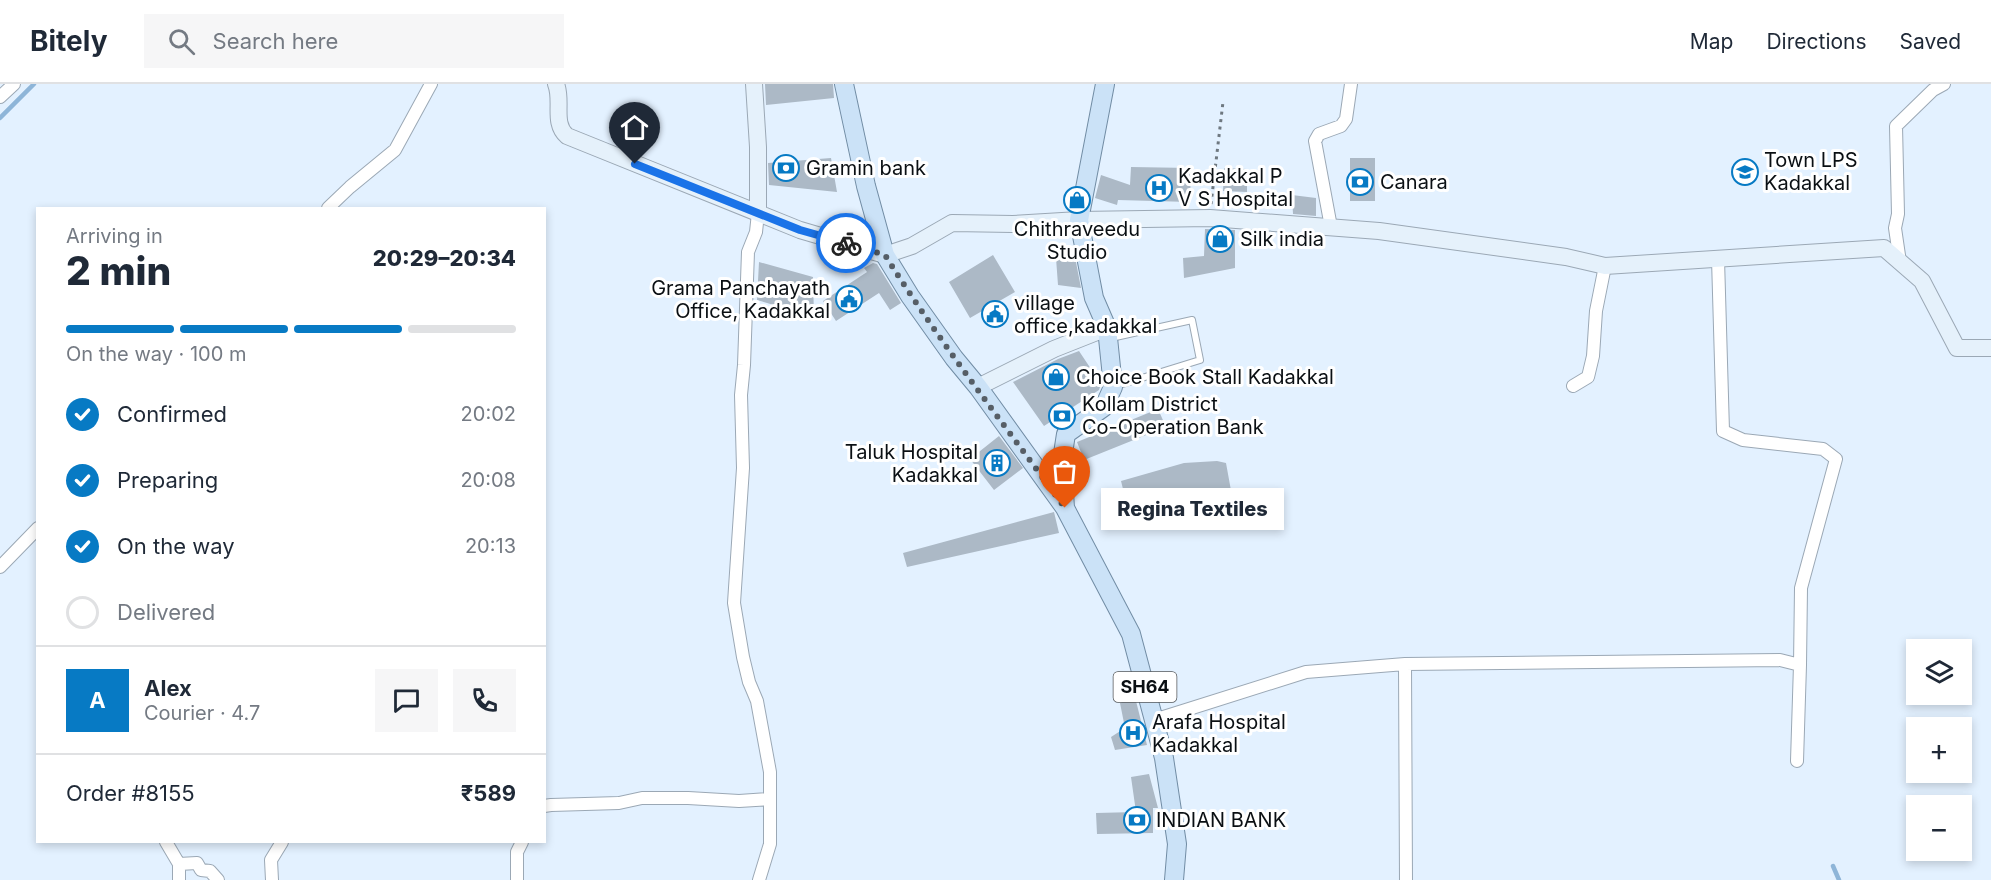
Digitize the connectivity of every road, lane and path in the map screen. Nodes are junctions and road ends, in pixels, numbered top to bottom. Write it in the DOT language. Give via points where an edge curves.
graph roads {
  1 [pos="14,84"];
  2 [pos="431,84"];
  3 [pos="556,84"];
  4 [pos="754,84"];
  5 [pos="844,84"];
  6 [pos="1105,84"];
  7 [pos="1351,84"];
  8 [pos="1944,84"];
  9 [pos="0,97"];
  10 [pos="1222,102"];
  11 [pos="329,207"];
  12 [pos="758,213"];
  13 [pos="1210,218"];
  14 [pos="1078,220"];
  15 [pos="1331,227"];
  16 [pos="885,255"];
  17 [pos="1718,259"];
  18 [pos="1900,262"];
  19 [pos="1605,266"];
  20 [pos="1107,333"];
  21 [pos="1991,348"];
  22 [pos="978,387"];
  23 [pos="1113,387"];
  24 [pos="1573,387"];
  25 [pos="1065,508"];
  26 [pos="36,530"];
  27 [pos="0,567"];
  28 [pos="1405,664"];
  29 [pos="1800,665"];
  30 [pos="1154,720"];
  31 [pos="1797,761"];
  32 [pos="770,799"];
  33 [pos="546,806"];
  34 [pos="167,843"];
  35 [pos="281,843"];
  36 [pos="522,843"];
  37 [pos="179,864"];
  38 [pos="179,880"];
  39 [pos="218,880"];
  40 [pos="272,880"];
  41 [pos="517,880"];
  42 [pos="759,880"];
  43 [pos="1174,880"];
  44 [pos="1406,880"];
  1 -- 9 [label="street"];
  2 -- 11 [label="street" via="395,150"];
  3 -- 12 [label="street" via="558,124 567,136"];
  4 -- 12 [label="street"];
  5 -- 16 [label="main road, SH64"];
  6 -- 14 [label="main road"];
  7 -- 15 [label="street" via="1346,119 1341,126 1319,134 1315,141"];
  8 -- 18 [label="street" via="1896,126 1898,214 1894,228"];
  10 -- 13 [label="path"];
  12 -- 16 [label="street"];
  12 -- 32 [label="street" via="748,252 741,395 743,468 734,603 743,657 764,735"];
  13 -- 14 [label="street"];
  13 -- 15 [label="street"];
  14 -- 16 [label="street" via="952,223 912,246"];
  14 -- 20 [label="main road" via="1094,298"];
  15 -- 19 [label="street" via="1566,257"];
  16 -- 22 [label="main road, SH64" via="910,296"];
  17 -- 18 [label="street" via="1884,248"];
  17 -- 19 [label="street"];
  17 -- 29 [label="street" via="1723,430 1743,440 1823,449 1836,459 1801,588"];
  18 -- 21 [label="street" via="1922,281 1956,348"];
  19 -- 24 [label="street" via="1588,377"];
  20 -- 22 [label="street" via="1054,349"];
  20 -- 23 [label="main road"];
  20 -- 23 [label="lane" via="1192,320 1200,360"];
  22 -- 25 [label="main road, SH64"];
  23 -- 25 [label="main road" via="1104,407 1066,434 1062,460"];
  25 -- 30 [label="main road, SH64" via="1131,634"];
  26 -- 27 [label="street"];
  28 -- 29 [label="street" via="1780,660"];
  28 -- 30 [label="street" via="1306,672"];
  28 -- 44 [label="street"];
  29 -- 31 [label="street"];
  30 -- 43 [label="main road, SH64" via="1177,844"];
  32 -- 33 [label="street" via="642,798 619,803"];
  32 -- 42 [label="street" via="770,844"];
  34 -- 37 [label="street"];
  35 -- 40 [label="street" via="271,860"];
  36 -- 41 [label="street" via="517,852"];
  37 -- 38 [label="street"];
  37 -- 39 [label="street" via="197,863"];
}
